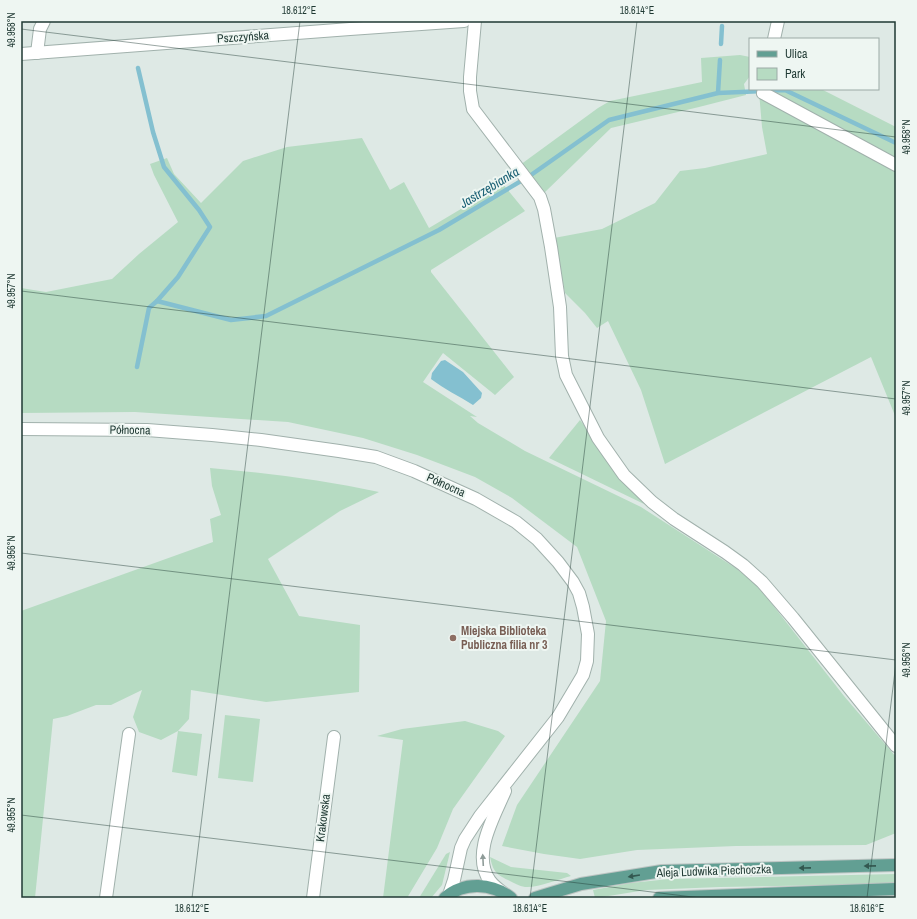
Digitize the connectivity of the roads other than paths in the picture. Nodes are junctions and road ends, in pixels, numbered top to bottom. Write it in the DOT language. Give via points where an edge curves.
graph roads {
  1 [pos="44,21"];
  2 [pos="464,21"];
  3 [pos="475,21"];
  4 [pos="778,21"];
  5 [pos="774,38"];
  6 [pos="37,53"];
  7 [pos="21,54"];
  8 [pos="763,91"];
  9 [pos="896,165"];
  10 [pos="21,429"];
  11 [pos="129,734"];
  12 [pos="334,737"];
  13 [pos="896,746"];
  14 [pos="513,773"];
  15 [pos="896,866"];
  16 [pos="896,889"];
  17 [pos="506,895"];
  18 [pos="447,896"];
  19 [pos="106,898"];
  20 [pos="313,898"];
  21 [pos="535,898"];
  22 [pos="659,898"];
  1 -- 6 [label="street" via="40,29"];
  2 -- 6 [label="street, Pszczyńska"];
  3 -- 13 [label="street" via="470,77 473,109 540,197 560,307 562,356 566,374 598,438 624,475 652,502 731,556 762,582"];
  4 -- 5 [label="street"];
  6 -- 7 [label="street, Pszczyńska"];
  8 -- 9 [label="street"];
  10 -- 14 [label="street, Północna" via="164,431 261,440 376,457 476,499 516,522 537,539 573,582 579,593 588,634 587,661 583,675 558,717"];
  11 -- 19 [label="street"];
  12 -- 20 [label="street, Krakowska"];
  17 -- 14 [label="street, one-way" via="491,882 486,873 483,852 490,827"];
  14 -- 18 [label="street, Północna" via="465,839"];
  15 -- 21 [label="main road, Aleja Ludwika Piechoczka, one-way" via="662,871 581,884"];
  16 -- 22 [label="main road, Aleja Ludwika Piechoczka"];
  17 -- 18 [label="main road" via="489,887 475,886 461,888"];
}
